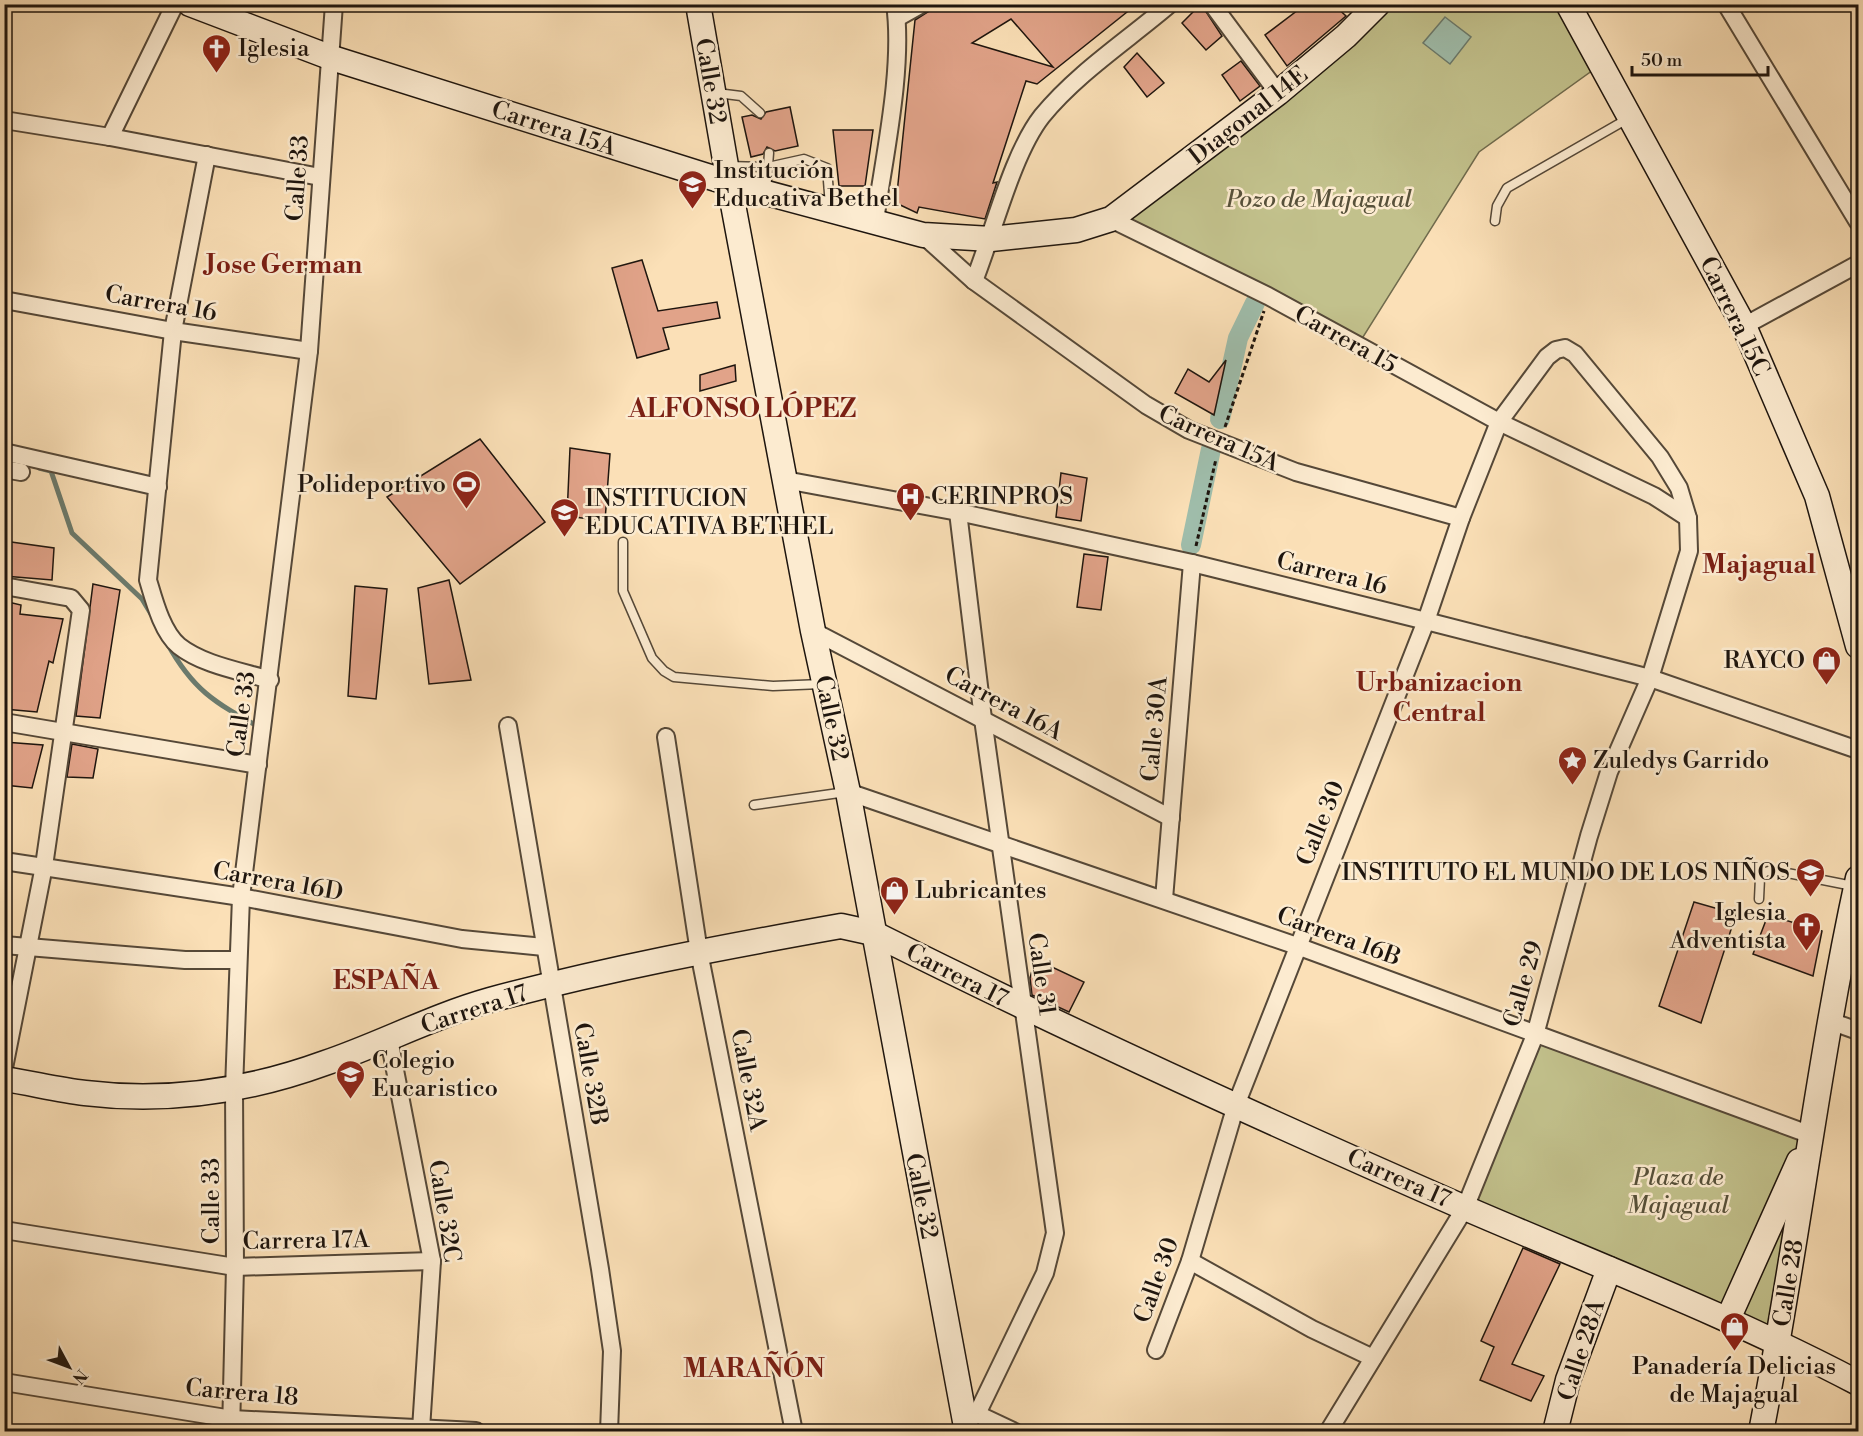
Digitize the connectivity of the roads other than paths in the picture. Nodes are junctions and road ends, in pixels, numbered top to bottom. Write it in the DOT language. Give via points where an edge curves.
graph roads {
  1 [pos="175,4"];
  2 [pos="190,4"];
  3 [pos="334,4"];
  4 [pos="698,4"];
  5 [pos="922,4"];
  6 [pos="1170,4"];
  7 [pos="1212,4"];
  8 [pos="1378,4"];
  9 [pos="1568,4"];
  10 [pos="1726,4"];
  11 [pos="896,11"];
  12 [pos="332,58"];
  13 [pos="714,92"];
  14 [pos="1278,93"];
  15 [pos="760,113"];
  16 [pos="1630,117"];
  17 [pos="4,120"];
  18 [pos="110,137"];
  19 [pos="769,153"];
  20 [pos="207,155"];
  21 [pos="768,166"];
  22 [pos="727,175"];
  23 [pos="320,177"];
  24 [pos="766,193"];
  25 [pos="830,210"];
  26 [pos="1112,219"];
  27 [pos="875,221"];
  28 [pos="1495,221"];
  29 [pos="1858,222"];
  30 [pos="923,235"];
  31 [pos="991,239"];
  32 [pos="1858,264"];
  33 [pos="974,281"];
  34 [pos="4,300"];
  35 [pos="1744,326"];
  36 [pos="173,331"];
  37 [pos="309,351"];
  38 [pos="1575,354"];
  39 [pos="1499,422"];
  40 [pos="4,452"];
  41 [pos="785,480"];
  42 [pos="158,487"];
  43 [pos="958,512"];
  44 [pos="1461,518"];
  45 [pos="1688,518"];
  46 [pos="623,542"];
  47 [pos="1192,563"];
  48 [pos="4,586"];
  49 [pos="1426,621"];
  50 [pos="813,631"];
  51 [pos="1858,641"];
  52 [pos="1650,678"];
  53 [pos="270,680"];
  54 [pos="825,684"];
  55 [pos="983,718"];
  56 [pos="4,722"];
  57 [pos="508,726"];
  58 [pos="63,732"];
  59 [pos="666,737"];
  60 [pos="1858,750"];
  61 [pos="258,765"];
  62 [pos="848,792"];
  63 [pos="754,805"];
  64 [pos="1171,818"];
  65 [pos="1001,846"];
  66 [pos="4,861"];
  67 [pos="44,866"];
  68 [pos="1858,883"];
  69 [pos="241,897"];
  70 [pos="1164,899"];
  71 [pos="1759,899"];
  72 [pos="873,933"];
  73 [pos="4,945"];
  74 [pos="1297,946"];
  75 [pos="543,947"];
  76 [pos="28,948"];
  77 [pos="699,952"];
  78 [pos="237,960"];
  79 [pos="551,985"];
  80 [pos="1023,1008"];
  81 [pos="1830,1021"];
  82 [pos="1858,1031"];
  83 [pos="1535,1035"];
  84 [pos="389,1039"];
  85 [pos="4,1068"];
  86 [pos="4,1079"];
  87 [pos="234,1089"];
  88 [pos="1236,1105"];
  89 [pos="1811,1135"];
  90 [pos="1465,1208"];
  91 [pos="4,1230"];
  92 [pos="432,1261"];
  93 [pos="1190,1261"];
  94 [pos="235,1267"];
  95 [pos="1609,1269"];
  96 [pos="1728,1318"];
  97 [pos="1779,1341"];
  98 [pos="1156,1350"];
  99 [pos="1373,1358"];
  100 [pos="4,1382"];
  101 [pos="1858,1383"];
  102 [pos="969,1420"];
  103 [pos="231,1425"];
  104 [pos="421,1429"];
  105 [pos="477,1431"];
  106 [pos="609,1431"];
  107 [pos="794,1431"];
  108 [pos="1015,1431"];
  109 [pos="1328,1431"];
  110 [pos="1555,1431"];
  111 [pos="1761,1431"];
  1 -- 18 [label="street"];
  2 -- 12 [label="street, Carrera 15A"];
  3 -- 12 [label="street, Calle 33"];
  4 -- 13 [label="street, Calle 32"];
  5 -- 11 [label="street"];
  6 -- 31 [label="street" via="1066,90 1042,117 1027,140"];
  7 -- 14 [label="street"];
  8 -- 14 [label="street, Diagonal 14E"];
  9 -- 16 [label="street, Carrera 15C"];
  10 -- 29 [label="street"];
  11 -- 27 [label="street" via="893,100"];
  12 -- 22 [label="street, Carrera 15A"];
  12 -- 23 [label="street, Calle 33"];
  13 -- 15 [label="lane" via="741,96"];
  13 -- 22 [label="street, Calle 32"];
  14 -- 26 [label="street, Diagonal 14E"];
  16 -- 28 [label="lane" via="1508,188 1497,206"];
  16 -- 35 [label="street, Carrera 15C"];
  17 -- 18 [label="street"];
  18 -- 20 [label="street"];
  19 -- 21 [label="lane"];
  20 -- 23 [label="street"];
  20 -- 36 [label="street"];
  21 -- 22 [label="lane"];
  21 -- 24 [label="lane"];
  21 -- 25 [label="lane" via="804,159 827,168"];
  22 -- 24 [label="street, Carrera 15A"];
  22 -- 41 [label="street, Calle 32"];
  23 -- 37 [label="street, Calle 33"];
  24 -- 25 [label="street, Carrera 15A"];
  25 -- 27 [label="street, Carrera 15A"];
  26 -- 31 [label="street" via="1076,230"];
  26 -- 39 [label="street, Carrera 15" via="1268,297"];
  27 -- 30 [label="street, Carrera 15A"];
  30 -- 31 [label="street, Carrera 15A"];
  30 -- 33 [label="street, Carrera 15A"];
  31 -- 33 [label="street"];
  32 -- 35 [label="street"];
  33 -- 44 [label="street, Carrera 15A" via="1146,405 1190,430 1296,472"];
  34 -- 36 [label="street, Carrera 16"];
  35 -- 51 [label="street, Carrera 15C" via="1817,495"];
  36 -- 37 [label="street, Carrera 16"];
  36 -- 42 [label="street"];
  37 -- 53 [label="street, Calle 33"];
  38 -- 39 [label="street, Calle 30" via="1565,348 1556,350"];
  38 -- 45 [label="street, Calle 29" via="1660,457 1679,488"];
  39 -- 44 [label="street, Calle 30"];
  39 -- 45 [label="street, Carrera 15" via="1654,496"];
  40 -- 42 [label="street"];
  41 -- 43 [label="street, Carrera 16"];
  41 -- 50 [label="street, Calle 32"];
  42 -- 53 [label="street" via="148,580 157,611 178,645 211,662"];
  43 -- 47 [label="street, Carrera 16"];
  43 -- 55 [label="street, Calle 31"];
  44 -- 49 [label="street, Calle 30"];
  45 -- 52 [label="street, Calle 29" via="1689,551"];
  46 -- 54 [label="lane" via="623,591 652,658 664,671 674,677 773,686"];
  47 -- 49 [label="street, Carrera 16"];
  47 -- 64 [label="street, Calle 30A"];
  48 -- 58 [label="street" via="71,598 81,610"];
  49 -- 52 [label="street, Carrera 16"];
  49 -- 74 [label="street, Calle 30"];
  50 -- 54 [label="street, Calle 32"];
  50 -- 55 [label="street, Carrera 16A"];
  52 -- 60 [label="street, Carrera 16"];
  52 -- 83 [label="street, Calle 29" via="1609,772"];
  53 -- 61 [label="street, Calle 33"];
  54 -- 62 [label="street, Calle 32"];
  55 -- 64 [label="street, Carrera 16A"];
  55 -- 65 [label="street, Calle 31"];
  56 -- 58 [label="street"];
  57 -- 75 [label="street, Calle 32B"];
  58 -- 61 [label="street"];
  58 -- 67 [label="street"];
  59 -- 77 [label="street, Calle 32A"];
  61 -- 69 [label="street, Calle 33"];
  62 -- 63 [label="lane"];
  62 -- 65 [label="street, Carrera 16B"];
  62 -- 72 [label="street, Calle 32"];
  64 -- 70 [label="street, Calle 30A"];
  65 -- 70 [label="street, Carrera 16B"];
  65 -- 80 [label="street, Calle 31"];
  66 -- 67 [label="street, Carrera 16D"];
  67 -- 69 [label="street, Carrera 16D"];
  67 -- 76 [label="street"];
  68 -- 71 [label="lane" via="1772,870 1760,878"];
  68 -- 81 [label="street, Calle 28"];
  69 -- 75 [label="street, Carrera 16D" via="462,939"];
  69 -- 78 [label="street, Calle 33"];
  70 -- 74 [label="street, Carrera 16B"];
  72 -- 77 [label="street, Carrera 17" via="841,926"];
  72 -- 80 [label="street, Carrera 17"];
  72 -- 102 [label="street, Calle 32"];
  73 -- 76 [label="street"];
  74 -- 83 [label="street, Carrera 16B"];
  74 -- 88 [label="street, Calle 30"];
  75 -- 79 [label="street, Calle 32B"];
  76 -- 78 [label="street"];
  76 -- 85 [label="street"];
  77 -- 79 [label="street, Carrera 17"];
  77 -- 107 [label="street, Calle 32A"];
  78 -- 87 [label="street, Calle 33"];
  79 -- 84 [label="street, Carrera 17" via="468,1007"];
  79 -- 106 [label="street, Calle 32B" via="612,1351"];
  80 -- 88 [label="street, Carrera 17"];
  80 -- 102 [label="street, Calle 31" via="1055,1233 1045,1273"];
  81 -- 82 [label="street"];
  81 -- 89 [label="street, Calle 28"];
  83 -- 89 [label="street, Carrera 16B"];
  83 -- 90 [label="street, Calle 29"];
  84 -- 87 [label="street, Carrera 17" via="324,1064"];
  84 -- 92 [label="street, Calle 32C"];
  86 -- 87 [label="street, Carrera 17" via="85,1093 140,1097"];
  87 -- 94 [label="street, Calle 33"];
  88 -- 90 [label="street, Carrera 17"];
  88 -- 93 [label="street, Calle 30"];
  89 -- 96 [label="street, Calle 28"];
  89 -- 97 [label="street, Calle 28"];
  90 -- 95 [label="street, Carrera 17"];
  90 -- 99 [label="street, Calle 29"];
  91 -- 94 [label="street, Carrera 17A"];
  92 -- 94 [label="street, Carrera 17A"];
  92 -- 104 [label="street, Calle 32C"];
  93 -- 98 [label="street, Calle 30"];
  93 -- 99 [label="street"];
  94 -- 103 [label="street, Calle 33"];
  95 -- 96 [label="street, Carrera 17"];
  95 -- 110 [label="street, Calle 28A" via="1568,1380"];
  96 -- 97 [label="street, Carrera 17"];
  97 -- 101 [label="street, Carrera 17"];
  97 -- 111 [label="street, Calle 28"];
  99 -- 109 [label="street, Calle 29"];
  100 -- 103 [label="street, Carrera 18"];
  102 -- 108 [label="street"];
  103 -- 104 [label="street, Carrera 18"];
  104 -- 105 [label="street, Carrera 18"];
}
